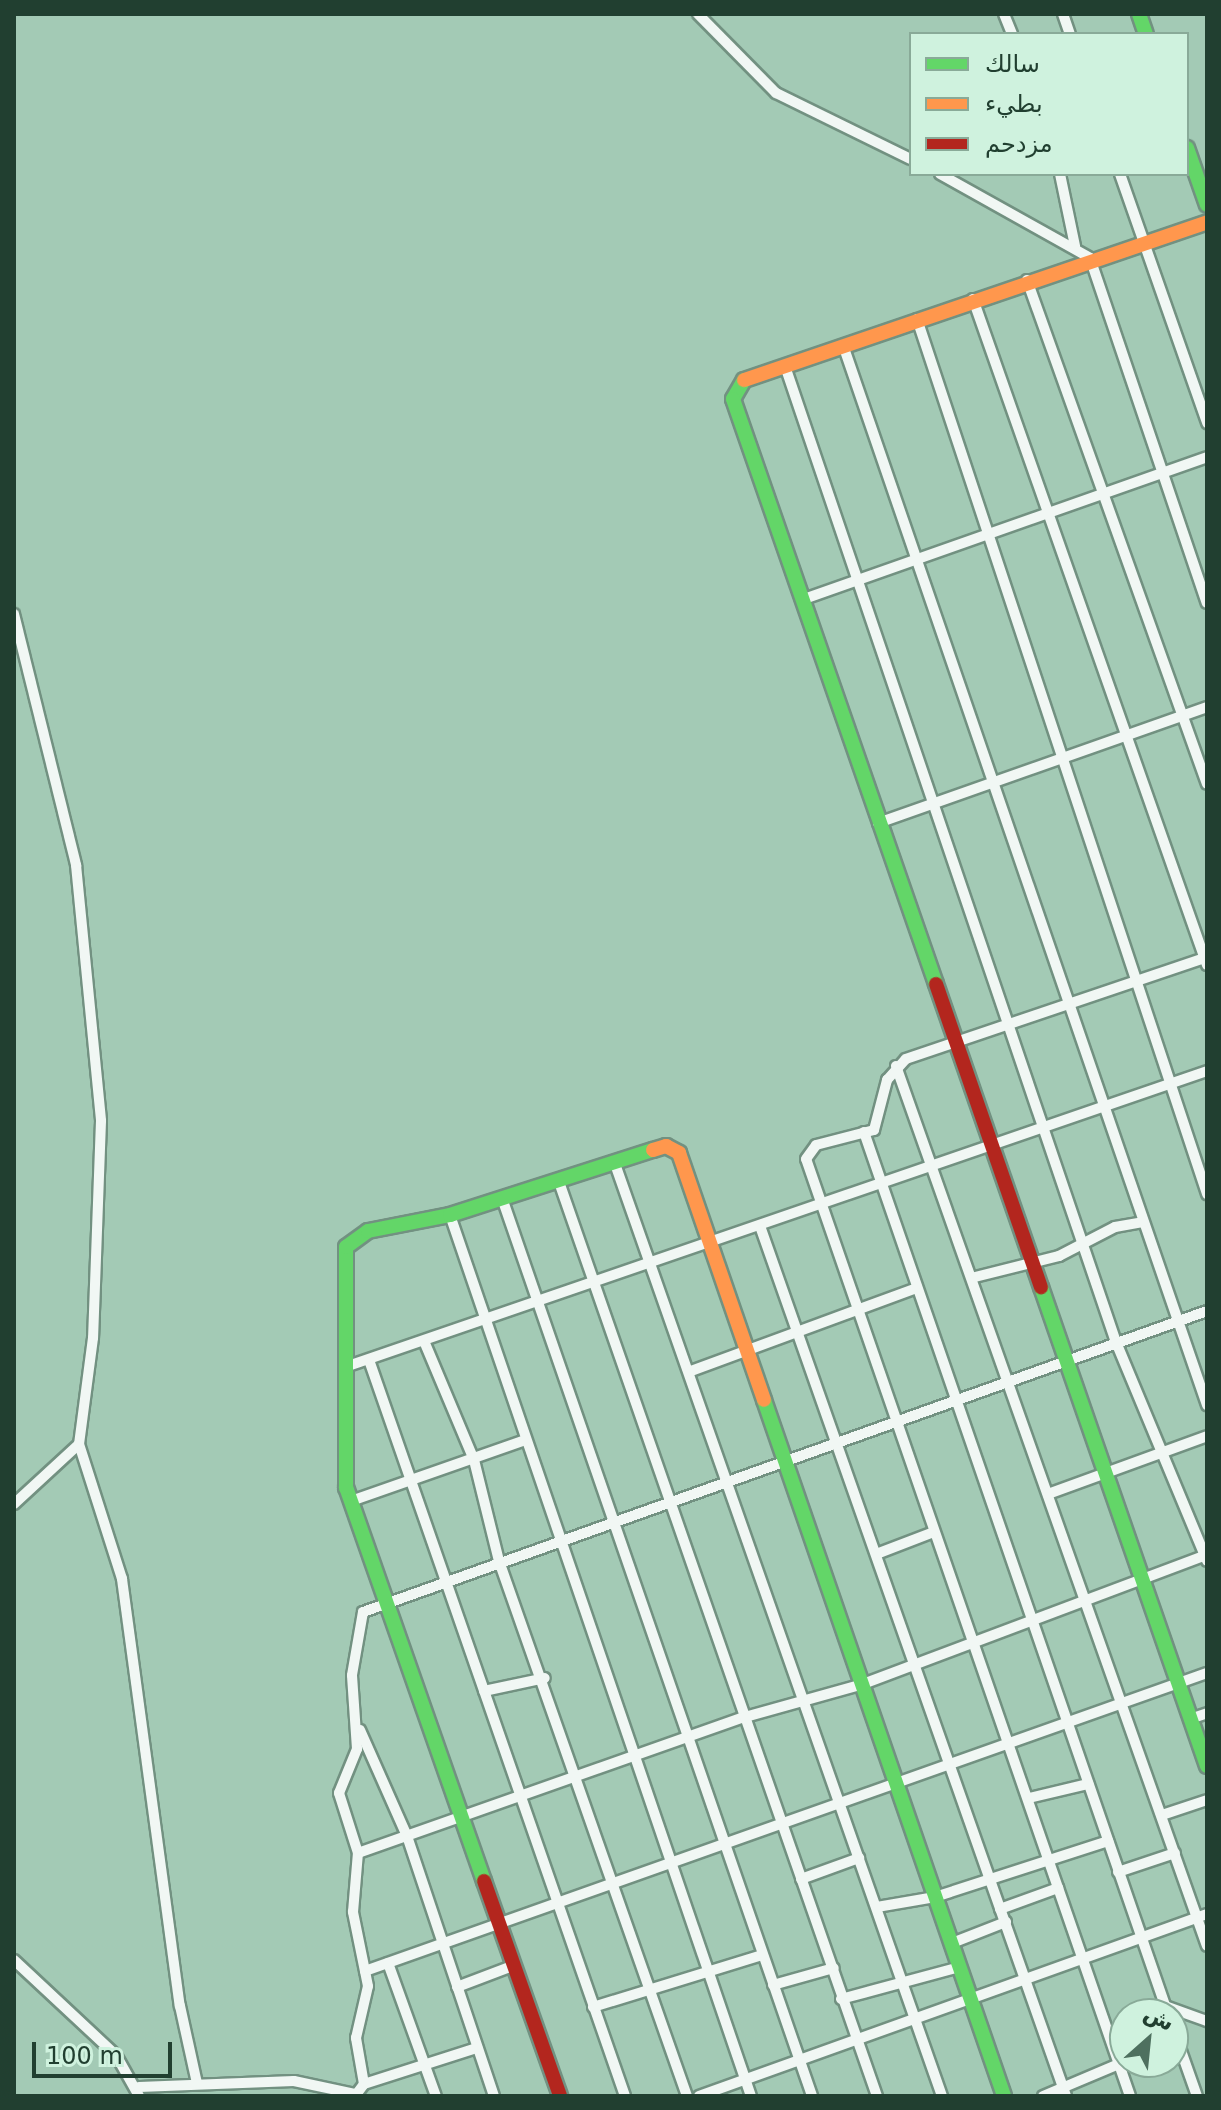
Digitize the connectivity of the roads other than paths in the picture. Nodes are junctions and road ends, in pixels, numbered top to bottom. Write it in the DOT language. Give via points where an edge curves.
graph roads {
  1 [pos="698,14"];
  2 [pos="1189,154"];
  3 [pos="909,158"];
  4 [pos="944,176"];
  5 [pos="1060,176"];
  6 [pos="1121,176"];
  7 [pos="1207,205"];
  8 [pos="1207,222"];
  9 [pos="1142,239"];
  10 [pos="1075,246"];
  11 [pos="1090,258"];
  12 [pos="1027,280"];
  13 [pos="973,299"];
  14 [pos="917,319"];
  15 [pos="843,345"];
  16 [pos="785,366"];
  17 [pos="1207,423"];
  18 [pos="1207,457"];
  19 [pos="1163,472"];
  20 [pos="1108,493"];
  21 [pos="1051,513"];
  22 [pos="992,534"];
  23 [pos="915,560"];
  24 [pos="859,580"];
  25 [pos="804,599"];
  26 [pos="1207,603"];
  27 [pos="14,614"];
  28 [pos="1207,707"];
  29 [pos="1182,716"];
  30 [pos="1127,735"];
  31 [pos="1062,758"];
  32 [pos="990,784"];
  33 [pos="1207,784"];
  34 [pos="935,803"];
  35 [pos="878,823"];
  36 [pos="1206,960"];
  37 [pos="1137,981"];
  38 [pos="1067,1002"];
  39 [pos="1010,1020"];
  40 [pos="954,1040"];
  41 [pos="896,1066"];
  42 [pos="1207,1071"];
  43 [pos="1170,1084"];
  44 [pos="1102,1108"];
  45 [pos="1047,1126"];
  46 [pos="864,1132"];
  47 [pos="991,1146"];
  48 [pos="614,1161"];
  49 [pos="935,1165"];
  50 [pos="558,1179"];
  51 [pos="879,1185"];
  52 [pos="1206,1187"];
  53 [pos="502,1198"];
  54 [pos="819,1206"];
  55 [pos="450,1215"];
  56 [pos="1143,1222"];
  57 [pos="760,1226"];
  58 [pos="709,1243"];
  59 [pos="1082,1243"];
  60 [pos="1031,1259"];
  61 [pos="654,1262"];
  62 [pos="975,1277"];
  63 [pos="593,1283"];
  64 [pos="914,1289"];
  65 [pos="538,1302"];
  66 [pos="856,1311"];
  67 [pos="1207,1311"];
  68 [pos="484,1320"];
  69 [pos="1177,1321"];
  70 [pos="800,1333"];
  71 [pos="424,1341"];
  72 [pos="1116,1342"];
  73 [pos="748,1351"];
  74 [pos="369,1360"];
  75 [pos="1067,1360"];
  76 [pos="348,1366"];
  77 [pos="691,1371"];
  78 [pos="1009,1380"];
  79 [pos="951,1400"];
  80 [pos="1207,1405"];
  81 [pos="894,1420"];
  82 [pos="1207,1436"];
  83 [pos="840,1439"];
  84 [pos="525,1440"];
  85 [pos="79,1444"];
  86 [pos="1163,1454"];
  87 [pos="786,1458"];
  88 [pos="474,1460"];
  89 [pos="1110,1475"];
  90 [pos="728,1478"];
  91 [pos="410,1482"];
  92 [pos="1048,1494"];
  93 [pos="669,1499"];
  94 [pos="351,1501"];
  95 [pos="14,1504"];
  96 [pos="616,1520"];
  97 [pos="934,1532"];
  98 [pos="558,1540"];
  99 [pos="879,1553"];
  100 [pos="1206,1557"];
  101 [pos="499,1561"];
  102 [pos="1141,1578"];
  103 [pos="445,1581"];
  104 [pos="385,1602"];
  105 [pos="1090,1602"];
  106 [pos="1030,1622"];
  107 [pos="971,1638"];
  108 [pos="919,1663"];
  109 [pos="1207,1673"];
  110 [pos="545,1678"];
  111 [pos="863,1684"];
  112 [pos="1177,1684"];
  113 [pos="484,1691"];
  114 [pos="808,1701"];
  115 [pos="1123,1703"];
  116 [pos="1207,1713"];
  117 [pos="745,1717"];
  118 [pos="1190,1719"];
  119 [pos="1066,1722"];
  120 [pos="359,1728"];
  121 [pos="688,1737"];
  122 [pos="1010,1741"];
  123 [pos="633,1756"];
  124 [pos="950,1762"];
  125 [pos="1207,1766"];
  126 [pos="576,1776"];
  127 [pos="897,1781"];
  128 [pos="1088,1784"];
  129 [pos="521,1795"];
  130 [pos="1029,1798"];
  131 [pos="1207,1800"];
  132 [pos="840,1801"];
  133 [pos="463,1814"];
  134 [pos="1162,1815"];
  135 [pos="786,1821"];
  136 [pos="407,1836"];
  137 [pos="726,1841"];
  138 [pos="1108,1841"];
  139 [pos="358,1853"];
  140 [pos="1175,1853"];
  141 [pos="859,1858"];
  142 [pos="670,1860"];
  143 [pos="1048,1862"];
  144 [pos="1118,1872"];
  145 [pos="990,1877"];
  146 [pos="801,1879"];
  147 [pos="611,1881"];
  148 [pos="1058,1888"];
  149 [pos="935,1897"];
  150 [pos="555,1901"];
  151 [pos="877,1907"];
  152 [pos="1000,1909"];
  153 [pos="1202,1916"];
  154 [pos="500,1919"];
  155 [pos="1006,1922"];
  156 [pos="1141,1939"];
  157 [pos="441,1943"];
  158 [pos="952,1943"];
  159 [pos="1207,1946"];
  160 [pos="762,1955"];
  161 [pos="14,1960"];
  162 [pos="1083,1962"];
  163 [pos="388,1963"];
  164 [pos="515,1965"];
  165 [pos="960,1967"];
  166 [pos="834,1968"];
  167 [pos="365,1971"];
  168 [pos="707,1971"];
  169 [pos="1027,1982"];
  170 [pos="773,1985"];
  171 [pos="905,1985"];
  172 [pos="457,1987"];
  173 [pos="649,1988"];
  174 [pos="1163,1998"];
  175 [pos="841,1999"];
  176 [pos="971,2001"];
  177 [pos="593,2007"];
  178 [pos="916,2020"];
  179 [pos="1109,2036"];
  180 [pos="857,2041"];
  181 [pos="477,2048"];
  182 [pos="799,2059"];
  183 [pos="426,2065"];
  184 [pos="1109,2069"];
  185 [pos="1189,2073"];
  186 [pos="745,2079"];
  187 [pos="197,2083"];
  188 [pos="364,2084"];
  189 [pos="139,2092"];
  190 [pos="1064,2092"];
  191 [pos="355,2095"];
  192 [pos="436,2096"];
  193 [pos="494,2096"];
  194 [pos="560,2096"];
  195 [pos="625,2096"];
  196 [pos="687,2096"];
  197 [pos="699,2096"];
  198 [pos="751,2096"];
  199 [pos="812,2096"];
  200 [pos="877,2096"];
  201 [pos="942,2096"];
  202 [pos="1004,2096"];
  203 [pos="1043,2096"];
  204 [pos="1197,2096"];
  1 -- 3 [label="street" via="776,93"];
  2 -- 7 [label="street"];
  4 -- 10 [label="street"];
  5 -- 10 [label="street"];
  6 -- 9 [label="street"];
  8 -- 9 [label="street"];
  9 -- 11 [label="street"];
  9 -- 17 [label="street"];
  10 -- 11 [label="street"];
  11 -- 12 [label="street"];
  11 -- 19 [label="street"];
  12 -- 13 [label="street"];
  12 -- 20 [label="street"];
  13 -- 14 [label="street"];
  13 -- 21 [label="street"];
  14 -- 15 [label="street"];
  14 -- 22 [label="street"];
  15 -- 16 [label="street"];
  15 -- 23 [label="street"];
  16 -- 24 [label="street"];
  16 -- 25 [label="street" via="742,381 733,399"];
  18 -- 19 [label="street"];
  19 -- 20 [label="street"];
  19 -- 26 [label="street"];
  20 -- 21 [label="street"];
  20 -- 29 [label="street"];
  21 -- 22 [label="street"];
  21 -- 30 [label="street"];
  22 -- 23 [label="street"];
  22 -- 31 [label="street"];
  23 -- 24 [label="street"];
  23 -- 32 [label="street"];
  24 -- 25 [label="street"];
  24 -- 34 [label="street"];
  25 -- 35 [label="street"];
  27 -- 85 [label="street" via="76,865 101,1121 93,1338"];
  28 -- 29 [label="street"];
  29 -- 30 [label="street"];
  29 -- 33 [label="street"];
  30 -- 31 [label="street"];
  30 -- 36 [label="street"];
  31 -- 32 [label="street"];
  31 -- 37 [label="street"];
  32 -- 34 [label="street"];
  32 -- 38 [label="street"];
  34 -- 35 [label="street"];
  34 -- 39 [label="street"];
  35 -- 40 [label="street"];
  36 -- 37 [label="street"];
  37 -- 38 [label="street"];
  37 -- 43 [label="street"];
  38 -- 39 [label="street"];
  38 -- 44 [label="street"];
  39 -- 40 [label="street"];
  39 -- 45 [label="street"];
  40 -- 41 [label="street"];
  40 -- 47 [label="street"];
  41 -- 46 [label="street" via="876,1127"];
  41 -- 49 [label="street"];
  42 -- 43 [label="street"];
  43 -- 44 [label="street"];
  43 -- 52 [label="street"];
  44 -- 45 [label="street"];
  44 -- 56 [label="street"];
  45 -- 47 [label="street"];
  45 -- 59 [label="street"];
  46 -- 51 [label="street"];
  46 -- 54 [label="street" via="809,1150"];
  47 -- 49 [label="street"];
  47 -- 60 [label="street"];
  48 -- 50 [label="street"];
  48 -- 58 [label="street" via="674,1148"];
  48 -- 61 [label="street"];
  49 -- 51 [label="street"];
  49 -- 62 [label="street"];
  50 -- 53 [label="street"];
  50 -- 63 [label="street"];
  51 -- 54 [label="street"];
  51 -- 64 [label="street"];
  53 -- 55 [label="street"];
  53 -- 65 [label="street"];
  54 -- 57 [label="street"];
  54 -- 66 [label="street"];
  55 -- 68 [label="street"];
  55 -- 76 [label="street" via="368,1231 346,1247"];
  56 -- 59 [label="street"];
  56 -- 69 [label="street"];
  57 -- 58 [label="street"];
  57 -- 70 [label="street"];
  58 -- 61 [label="street"];
  58 -- 73 [label="street"];
  59 -- 60 [label="street"];
  59 -- 72 [label="street"];
  60 -- 62 [label="street"];
  60 -- 75 [label="street"];
  61 -- 63 [label="street"];
  61 -- 77 [label="street"];
  62 -- 78 [label="street"];
  63 -- 65 [label="street"];
  63 -- 93 [label="street"];
  64 -- 66 [label="street"];
  64 -- 79 [label="street"];
  65 -- 68 [label="street"];
  65 -- 96 [label="street"];
  66 -- 70 [label="street"];
  66 -- 81 [label="street"];
  67 -- 69 [label="street"];
  68 -- 71 [label="street"];
  68 -- 84 [label="street"];
  69 -- 72 [label="street"];
  69 -- 80 [label="street"];
  70 -- 73 [label="street"];
  70 -- 83 [label="street"];
  71 -- 74 [label="street"];
  71 -- 88 [label="street"];
  72 -- 75 [label="street"];
  72 -- 86 [label="street"];
  73 -- 77 [label="street"];
  73 -- 87 [label="street"];
  74 -- 76 [label="street"];
  74 -- 91 [label="street"];
  75 -- 78 [label="street"];
  75 -- 89 [label="street"];
  76 -- 94 [label="street"];
  77 -- 90 [label="street"];
  78 -- 79 [label="street"];
  78 -- 92 [label="street"];
  79 -- 81 [label="street"];
  79 -- 106 [label="street"];
  81 -- 83 [label="street"];
  81 -- 97 [label="street"];
  82 -- 86 [label="street"];
  83 -- 87 [label="street"];
  83 -- 99 [label="street"];
  84 -- 88 [label="street"];
  84 -- 98 [label="street"];
  85 -- 95 [label="street"];
  85 -- 187 [label="street" via="122,1579 180,2006"];
  86 -- 89 [label="street"];
  86 -- 100 [label="street"];
  87 -- 90 [label="street"];
  87 -- 111 [label="street"];
  88 -- 91 [label="street"];
  88 -- 101 [label="street"];
  89 -- 92 [label="street"];
  89 -- 102 [label="street"];
  90 -- 93 [label="street"];
  90 -- 114 [label="street"];
  91 -- 94 [label="street"];
  91 -- 103 [label="street"];
  92 -- 105 [label="street"];
  93 -- 96 [label="street"];
  93 -- 117 [label="street"];
  94 -- 104 [label="street"];
  96 -- 98 [label="street"];
  96 -- 121 [label="street"];
  97 -- 99 [label="street"];
  97 -- 107 [label="street"];
  98 -- 101 [label="street"];
  98 -- 123 [label="street"];
  99 -- 108 [label="street"];
  100 -- 102 [label="street"];
  101 -- 103 [label="street"];
  101 -- 110 [label="street"];
  102 -- 105 [label="street"];
  102 -- 112 [label="street"];
  103 -- 104 [label="street"];
  103 -- 113 [label="street"];
  104 -- 120 [label="street" via="360,1621 352,1675"];
  104 -- 133 [label="street"];
  105 -- 106 [label="street"];
  105 -- 115 [label="street"];
  106 -- 107 [label="street"];
  106 -- 119 [label="street"];
  107 -- 108 [label="street"];
  107 -- 122 [label="street"];
  108 -- 111 [label="street"];
  108 -- 124 [label="street"];
  109 -- 112 [label="street"];
  110 -- 113 [label="street"];
  110 -- 126 [label="street"];
  111 -- 114 [label="street"];
  111 -- 127 [label="street"];
  112 -- 115 [label="street"];
  112 -- 118 [label="street"];
  113 -- 129 [label="street"];
  114 -- 117 [label="street"];
  114 -- 132 [label="street"];
  115 -- 119 [label="street"];
  115 -- 134 [label="street"];
  116 -- 118 [label="street"];
  117 -- 121 [label="street"];
  117 -- 135 [label="street"];
  118 -- 125 [label="street"];
  119 -- 122 [label="street"];
  119 -- 128 [label="street"];
  120 -- 136 [label="street"];
  120 -- 139 [label="street" via="339,1793"];
  121 -- 123 [label="street"];
  121 -- 137 [label="street"];
  122 -- 124 [label="street"];
  122 -- 130 [label="street"];
  123 -- 126 [label="street"];
  123 -- 142 [label="street"];
  124 -- 127 [label="street"];
  124 -- 145 [label="street"];
  126 -- 129 [label="street"];
  126 -- 147 [label="street"];
  127 -- 132 [label="street"];
  127 -- 149 [label="street"];
  128 -- 130 [label="street"];
  128 -- 138 [label="street"];
  129 -- 133 [label="street"];
  129 -- 150 [label="street"];
  130 -- 143 [label="street"];
  131 -- 134 [label="street"];
  132 -- 135 [label="street"];
  132 -- 141 [label="street"];
  133 -- 136 [label="street"];
  133 -- 154 [label="street"];
  134 -- 140 [label="street"];
  135 -- 137 [label="street"];
  135 -- 146 [label="street"];
  136 -- 139 [label="street"];
  136 -- 157 [label="street"];
  137 -- 142 [label="street"];
  137 -- 160 [label="street"];
  138 -- 143 [label="street"];
  138 -- 144 [label="street"];
  139 -- 167 [label="street" via="353,1912"];
  140 -- 144 [label="street"];
  140 -- 153 [label="street"];
  141 -- 146 [label="street"];
  141 -- 151 [label="street"];
  142 -- 147 [label="street"];
  142 -- 168 [label="street"];
  143 -- 145 [label="street"];
  143 -- 148 [label="street"];
  144 -- 156 [label="street"];
  145 -- 149 [label="street"];
  145 -- 152 [label="street"];
  146 -- 166 [label="street"];
  147 -- 150 [label="street"];
  147 -- 173 [label="street"];
  148 -- 152 [label="street"];
  148 -- 162 [label="street"];
  149 -- 151 [label="street"];
  149 -- 158 [label="street"];
  150 -- 154 [label="street"];
  150 -- 177 [label="street"];
  151 -- 171 [label="street"];
  152 -- 155 [label="street"];
  153 -- 156 [label="street"];
  153 -- 159 [label="street"];
  154 -- 157 [label="street"];
  154 -- 164 [label="street"];
  155 -- 158 [label="street"];
  155 -- 169 [label="street"];
  156 -- 162 [label="street"];
  156 -- 174 [label="street"];
  157 -- 163 [label="street"];
  157 -- 172 [label="street"];
  158 -- 165 [label="street"];
  160 -- 168 [label="street"];
  160 -- 170 [label="street"];
  161 -- 189 [label="street"];
  162 -- 169 [label="street"];
  162 -- 179 [label="street"];
  163 -- 167 [label="street"];
  163 -- 183 [label="street"];
  164 -- 172 [label="street"];
  164 -- 194 [label="street"];
  165 -- 171 [label="street"];
  165 -- 176 [label="street"];
  166 -- 170 [label="street"];
  166 -- 175 [label="street"];
  167 -- 188 [label="street" via="368,1996 356,2038"];
  168 -- 173 [label="street"];
  168 -- 186 [label="street"];
  169 -- 176 [label="street"];
  169 -- 190 [label="street"];
  170 -- 182 [label="street"];
  171 -- 175 [label="street"];
  171 -- 178 [label="street"];
  172 -- 181 [label="street"];
  173 -- 177 [label="street"];
  173 -- 196 [label="street"];
  175 -- 180 [label="street"];
  176 -- 178 [label="street"];
  176 -- 202 [label="street"];
  177 -- 195 [label="street"];
  178 -- 180 [label="street"];
  178 -- 201 [label="street"];
  180 -- 182 [label="street"];
  180 -- 200 [label="street"];
  181 -- 183 [label="street"];
  181 -- 193 [label="street"];
  182 -- 186 [label="street"];
  182 -- 199 [label="street"];
  183 -- 188 [label="street"];
  183 -- 192 [label="street"];
  184 -- 190 [label="street"];
  185 -- 204 [label="street"];
  186 -- 197 [label="street"];
  186 -- 198 [label="street"];
  187 -- 189 [label="street"];
  187 -- 191 [label="street" via="294,2081"];
  188 -- 191 [label="street"];
  190 -- 203 [label="street"];
}
